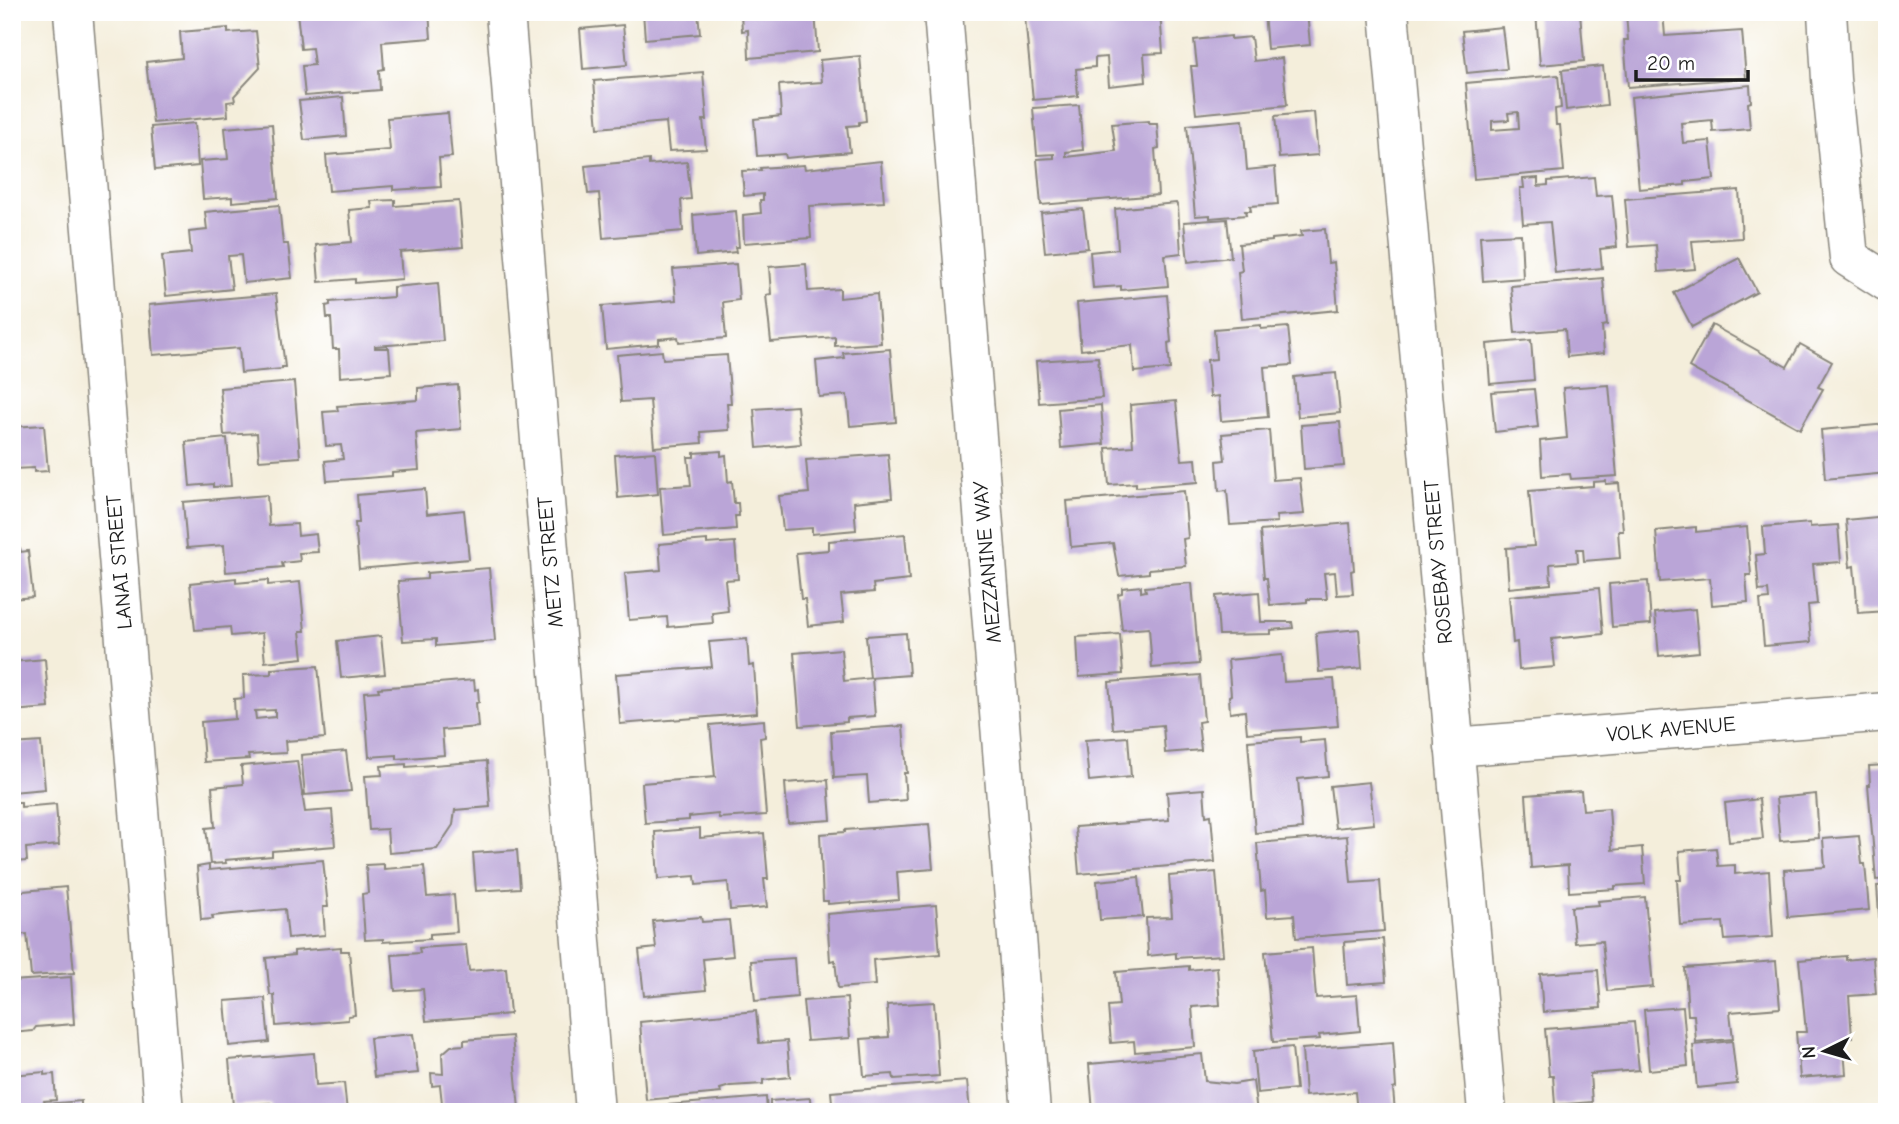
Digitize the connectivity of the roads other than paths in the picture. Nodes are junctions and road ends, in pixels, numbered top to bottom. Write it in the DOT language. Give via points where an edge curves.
graph roads {
  1 [pos="73,12"];
  2 [pos="505,12"];
  3 [pos="943,12"];
  4 [pos="1389,12"];
  5 [pos="1827,12"];
  6 [pos="1887,282"];
  7 [pos="1887,712"];
  8 [pos="1454,747"];
  9 [pos="164,1112"];
  10 [pos="595,1112"];
  11 [pos="1031,1112"];
  12 [pos="1487,1112"];
  1 -- 9 [label="street, LANAI STREET"];
  2 -- 10 [label="street, METZ STREET"];
  3 -- 11 [label="street, MEZZANINE WAY"];
  4 -- 8 [label="street, ROSEBAY STREET"];
  5 -- 6 [label="street" via="1849,258"];
  7 -- 8 [label="street, VOLK AVENUE"];
  8 -- 12 [label="street, ROSEBAY STREET"];
}
